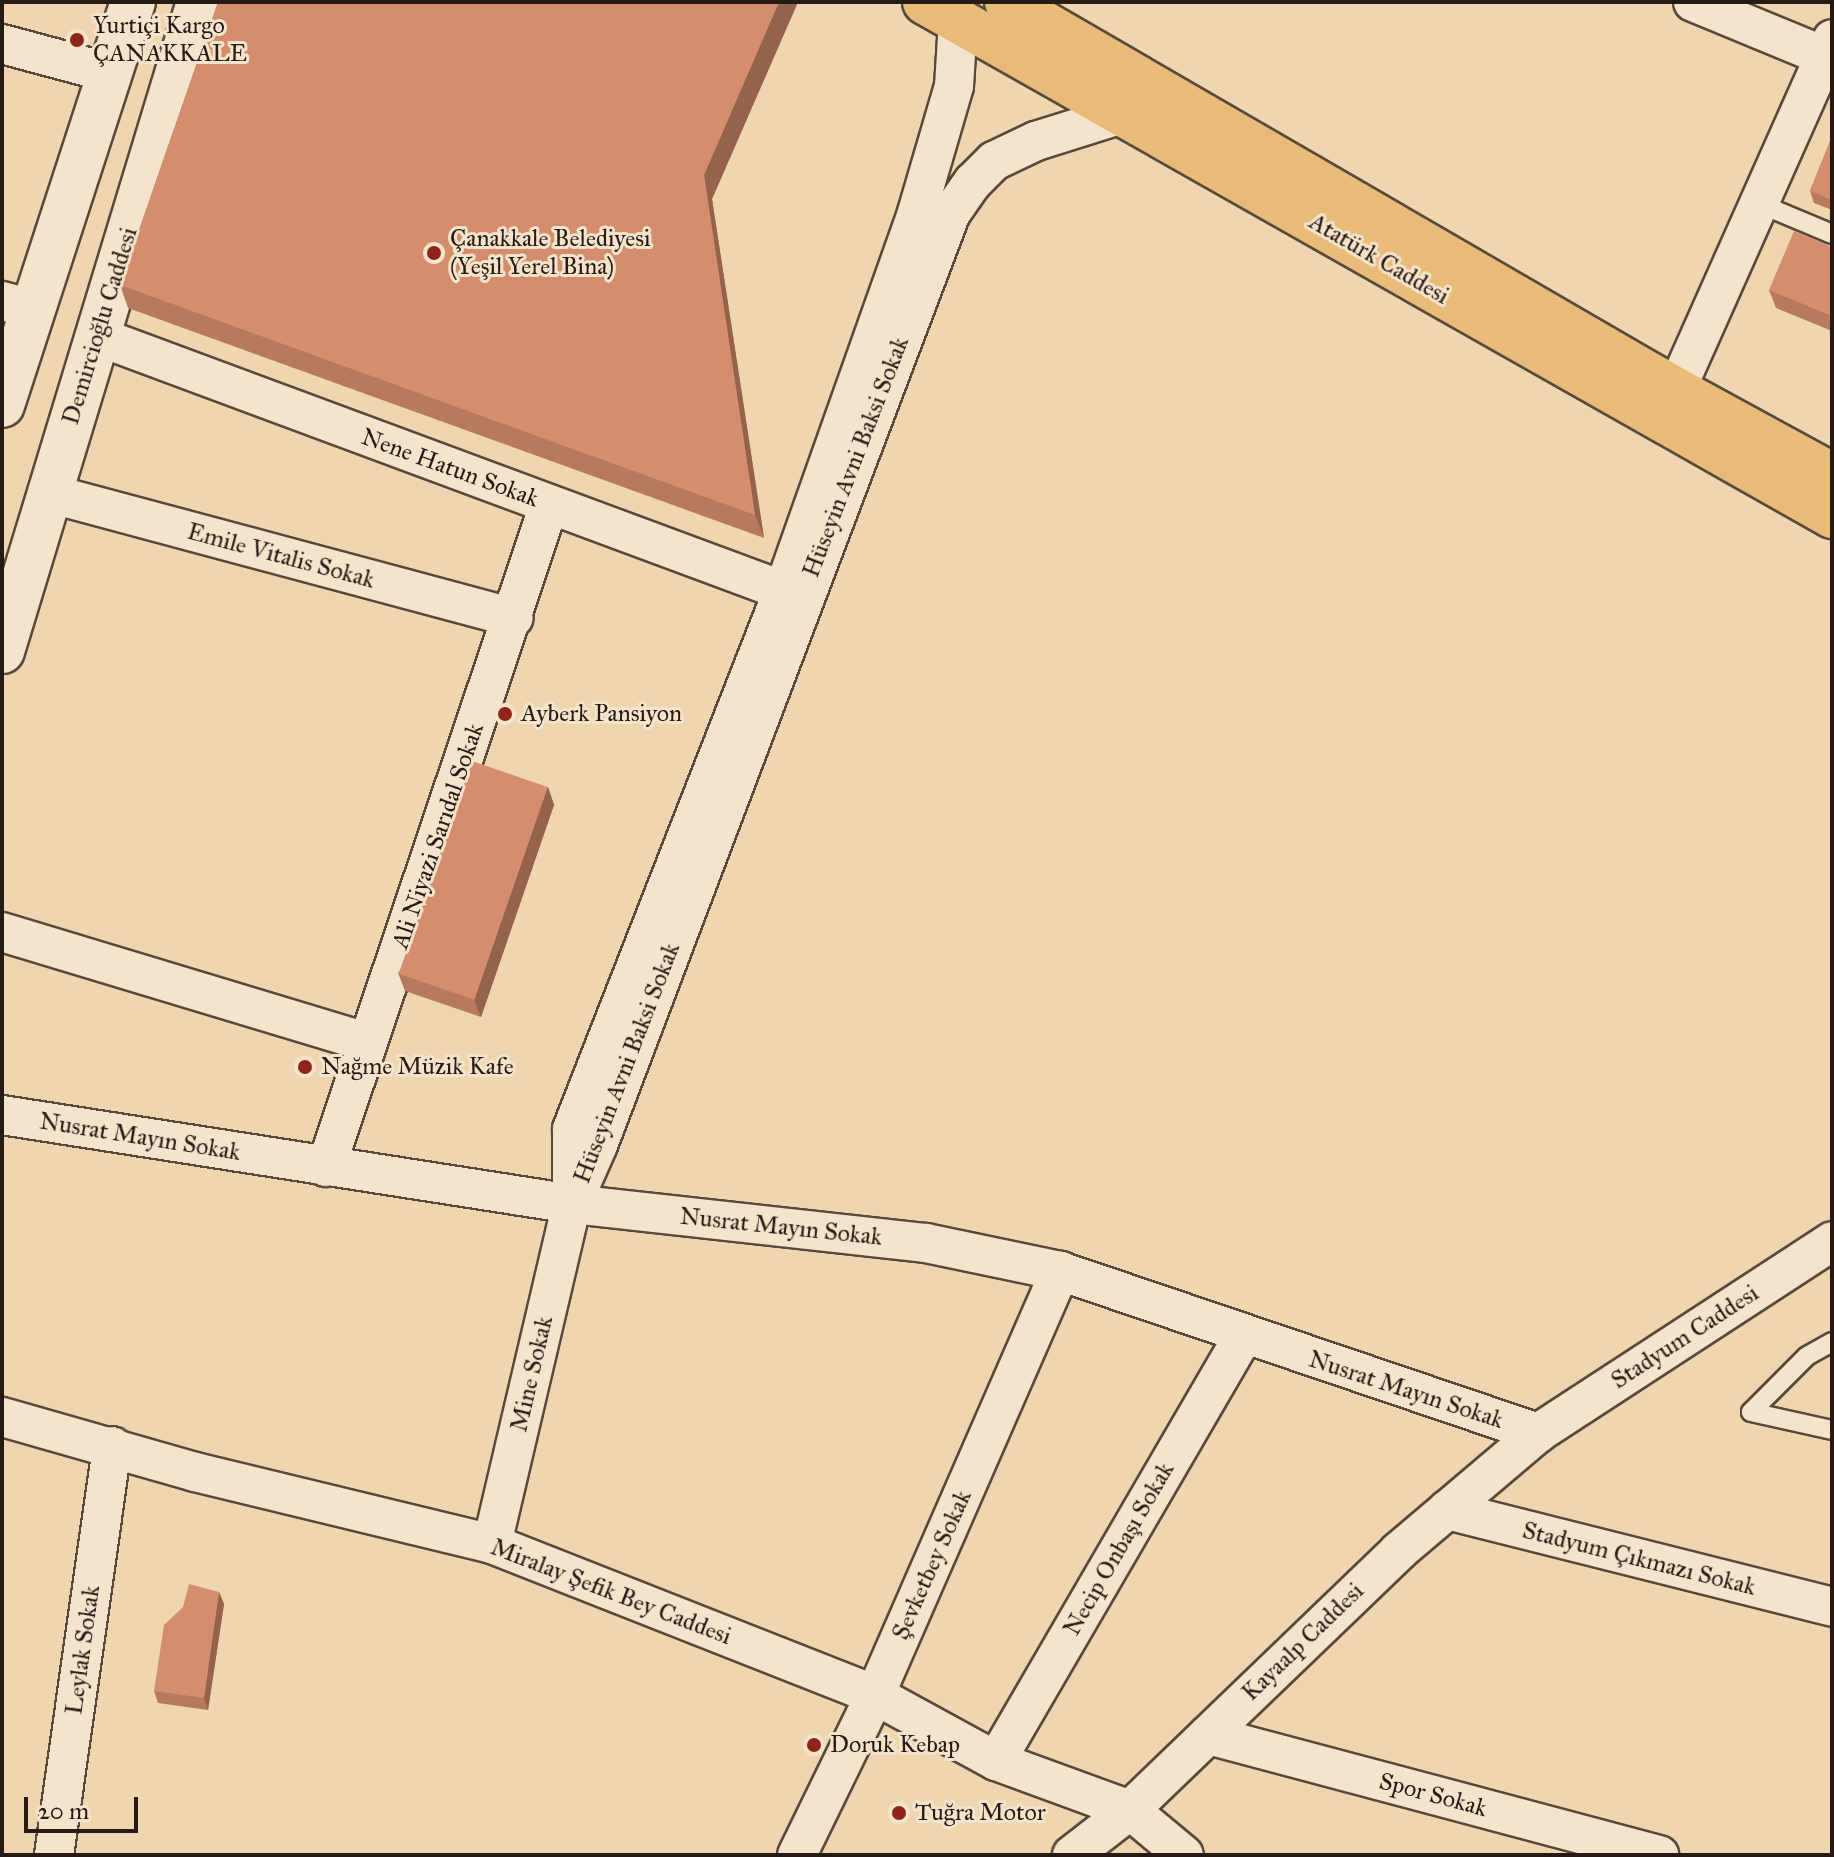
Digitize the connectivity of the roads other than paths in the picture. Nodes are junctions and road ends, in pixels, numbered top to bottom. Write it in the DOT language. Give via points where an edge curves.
graph roads {
  1 [pos="133,2"];
  2 [pos="199,2"];
  3 [pos="1007,2"];
  4 [pos="1693,2"];
  5 [pos="942,11"];
  6 [pos="2,44"];
  7 [pos="1829,51"];
  8 [pos="110,73"];
  9 [pos="1122,114"];
  10 [pos="943,194"];
  11 [pos="1758,203"];
  12 [pos="1832,234"];
  13 [pos="17,305"];
  14 [pos="97,336"];
  15 [pos="1676,390"];
  16 [pos="2,405"];
  17 [pos="1832,475"];
  18 [pos="48,493"];
  19 [pos="549,505"];
  20 [pos="1832,516"];
  21 [pos="793,594"];
  22 [pos="513,618"];
  23 [pos="2,651"];
  24 [pos="2,932"];
  25 [pos="367,1042"];
  26 [pos="2,1115"];
  27 [pos="326,1167"];
  28 [pos="572,1204"];
  29 [pos="1832,1241"];
  30 [pos="1060,1271"];
  31 [pos="1243,1336"];
  32 [pos="1832,1342"];
  33 [pos="2,1417"];
  34 [pos="1832,1430"];
  35 [pos="1538,1433"];
  36 [pos="112,1446"];
  37 [pos="1447,1510"];
  38 [pos="492,1544"];
  39 [pos="1832,1607"];
  40 [pos="875,1695"];
  41 [pos="1208,1735"];
  42 [pos="996,1761"];
  43 [pos="1130,1810"];
  44 [pos="1636,1852"];
  45 [pos="54,1855"];
  46 [pos="797,1855"];
  47 [pos="1072,1855"];
  48 [pos="1184,1855"];
  1 -- 8 [label="main road"];
  2 -- 14 [label="main road, Demircioğlu Caddesi"];
  3 -- 15 [label="highway, Atatürk Caddesi"];
  4 -- 7 [label="street"];
  5 -- 9 [label="highway, Atatürk Caddesi"];
  5 -- 10 [label="street, Hüseyin Avni Baksi Sokak" via="954,86"];
  6 -- 8 [label="street"];
  7 -- 11 [label="street"];
  8 -- 13 [label="main road"];
  9 -- 10 [label="street, Hüseyin Avni Baksi Sokak" via="1036,141"];
  9 -- 20 [label="highway, Atatürk Caddesi"];
  10 -- 21 [label="street, Hüseyin Avni Baksi Sokak"];
  11 -- 12 [label="lane"];
  11 -- 15 [label="street"];
  13 -- 16 [label="main road"];
  14 -- 18 [label="main road, Demircioğlu Caddesi"];
  14 -- 19 [label="street, Nene Hatun Sokak"];
  15 -- 17 [label="highway, Atatürk Caddesi"];
  18 -- 22 [label="street, Emile Vitalis Sokak"];
  18 -- 23 [label="main road, Demircioğlu Caddesi"];
  19 -- 21 [label="street, Nene Hatun Sokak"];
  19 -- 22 [label="street, Ali Niyazi Sarıdal Sokak"];
  21 -- 28 [label="street, Hüseyin Avni Baksi Sokak" via="572,1129"];
  22 -- 25 [label="street, Ali Niyazi Sarıdal Sokak"];
  24 -- 25 [label="street"];
  25 -- 27 [label="street, Ali Niyazi Sarıdal Sokak"];
  26 -- 27 [label="street, Nusrat Mayın Sokak"];
  27 -- 28 [label="street, Nusrat Mayın Sokak"];
  28 -- 30 [label="street, Nusrat Mayın Sokak" via="926,1243"];
  28 -- 38 [label="street, Mine Sokak"];
  29 -- 35 [label="street, Stadyum Caddesi"];
  30 -- 31 [label="street, Nusrat Mayın Sokak"];
  30 -- 40 [label="street, Şevketbey Sokak"];
  31 -- 35 [label="street, Nusrat Mayın Sokak"];
  31 -- 42 [label="street, Necip Onbaşı Sokak"];
  32 -- 34 [label="lane" via="1807,1356 1751,1412"];
  33 -- 36 [label="street, Miralay Şefik Bey Caddesi"];
  35 -- 37 [label="street, Kayaalp Caddesi"];
  36 -- 38 [label="street, Miralay Şefik Bey Caddesi" via="195,1472"];
  36 -- 45 [label="street, Leylak Sokak"];
  37 -- 39 [label="street, Stadyum Çıkmazı Sokak"];
  37 -- 41 [label="street, Kayaalp Caddesi"];
  38 -- 40 [label="street, Miralay Şefik Bey Caddesi"];
  40 -- 42 [label="street, Miralay Şefik Bey Caddesi"];
  40 -- 46 [label="street, Şevketbey Sokak"];
  41 -- 43 [label="street, Kayaalp Caddesi"];
  41 -- 44 [label="street, Spor Sokak"];
  42 -- 43 [label="street, Miralay Şefik Bey Caddesi"];
  43 -- 47 [label="street, Kayaalp Caddesi"];
  43 -- 48 [label="street, Miralay Şefik Bey Caddesi"];
}
